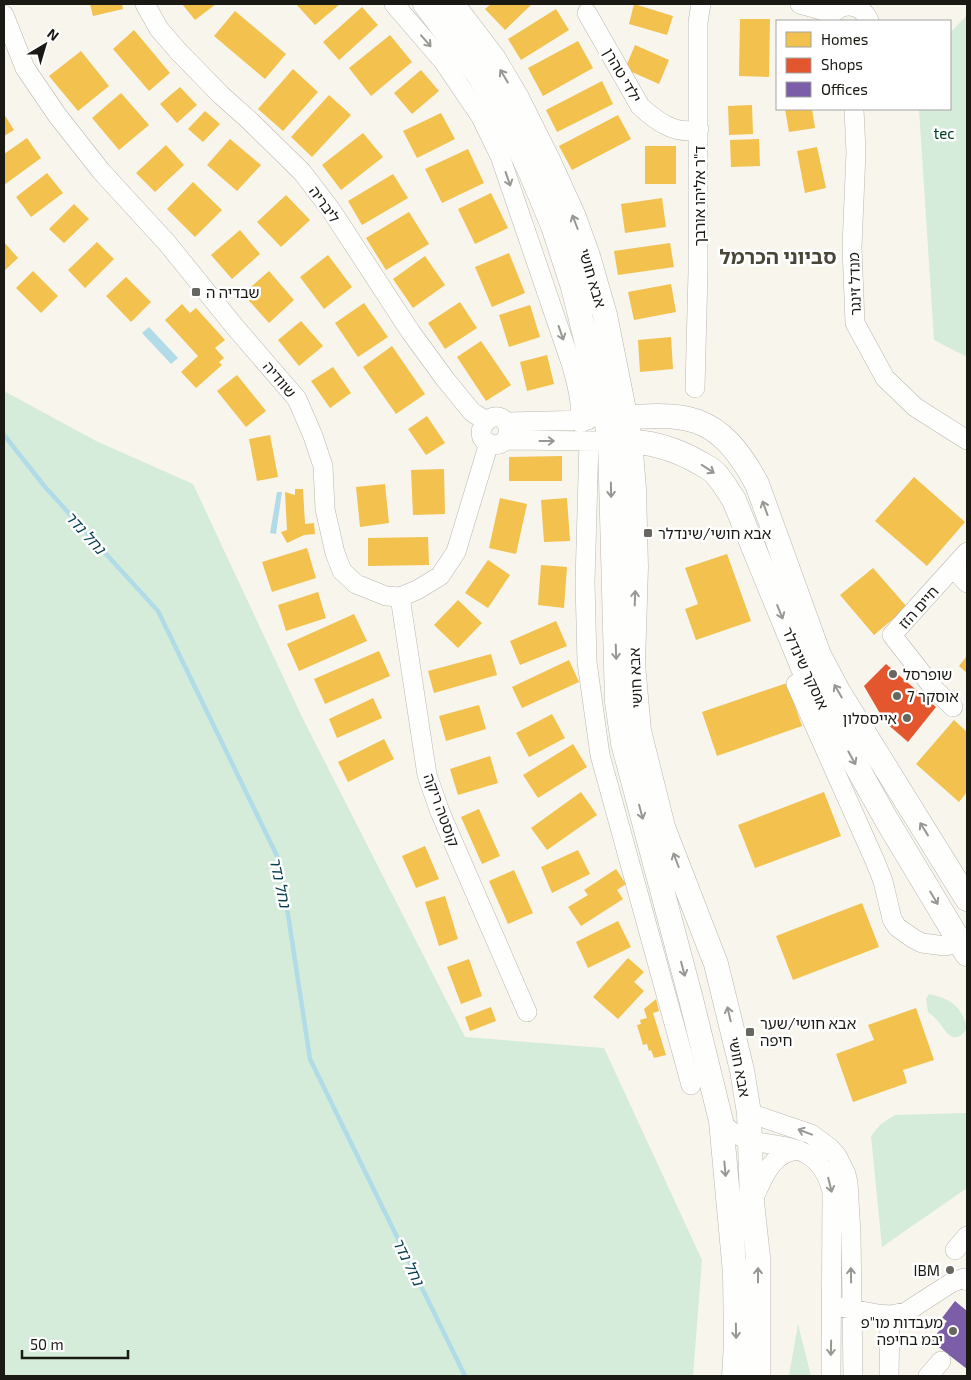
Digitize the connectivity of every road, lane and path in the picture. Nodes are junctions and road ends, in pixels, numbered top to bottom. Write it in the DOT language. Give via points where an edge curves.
graph roads {
  1 [pos="145,4"];
  2 [pos="394,4"];
  3 [pos="425,4"];
  4 [pos="452,4"];
  5 [pos="701,4"];
  6 [pos="800,4"];
  7 [pos="867,12"];
  8 [pos="587,13"];
  9 [pos="4,15"];
  10 [pos="830,17"];
  11 [pos="854,110"];
  12 [pos="699,129"];
  13 [pos="609,386"];
  14 [pos="695,388"];
  15 [pos="654,415"];
  16 [pos="603,429"];
  17 [pos="500,435"];
  18 [pos="967,440"];
  19 [pos="665,446"];
  20 [pos="634,489"];
  21 [pos="967,552"];
  22 [pos="953,568"];
  23 [pos="967,583"];
  24 [pos="400,597"];
  25 [pos="796,684"];
  26 [pos="953,707"];
  27 [pos="966,894"];
  28 [pos="966,949"];
  29 [pos="527,1012"];
  30 [pos="691,1085"];
  31 [pos="749,1113"];
  32 [pos="721,1121"];
  33 [pos="750,1140"];
  34 [pos="799,1150"];
  35 [pos="752,1202"];
  36 [pos="967,1281"];
  37 [pos="832,1305"];
  38 [pos="851,1309"];
  39 [pos="890,1315"];
  40 [pos="941,1361"];
  41 [pos="734,1376"];
  42 [pos="758,1376"];
  43 [pos="831,1376"];
  44 [pos="853,1376"];
  45 [pos="889,1376"];
  46 [pos="928,1376"];
  1 -- 17 [label="street, ליבריה" via="159,29 180,52 302,172 445,379 472,412 486,421 482,433"];
  2 -- 16 [label="street, אבא חושי, one-way" via="443,61 482,117 500,156 572,366 580,416"];
  3 -- 13 [label="main road, אבא חושי" via="478,74 502,112 553,226"];
  13 -- 4 [label="main road, אבא חושי, one-way" via="605,314 574,217 517,98 494,60"];
  5 -- 12 [label="street, ד\"ר אליהו אורבך" via="698,22"];
  6 -- 10 [label="street"];
  7 -- 10 [label="street" via="850,5 837,9"];
  8 -- 12 [label="street, ילדי טהרן" via="640,106 667,126 688,132"];
  9 -- 24 [label="street, שוודיה" via="25,68 57,116 297,399 323,466 325,509 342,571 356,584 386,596"];
  11 -- 18 [label="street, מנדל זינגר" via="856,152 852,247 855,323 885,378 915,407"];
  12 -- 14 [label="street, ד\"ר אליהו אורבך"];
  13 -- 15 [label="main road, אוסקר שינדלר"];
  13 -- 16 [label="main road, אבא חושי"];
  13 -- 16 [label="main road" via="594,404"];
  15 -- 16 [label="main road, אוסקר שינדלר"];
  27 -- 15 [label="main road, אוסקר שינדלר, one-way" via="838,691 819,655 757,484 747,466 712,428 698,421"];
  16 -- 17 [label="street"];
  16 -- 19 [label="main road, אוסקר שינדלר"];
  16 -- 20 [label="main road, אבא חושי"];
  16 -- 30 [label="street, אבא חושי" via="585,582 587,662 600,755"];
  16 -- 32 [label="main road, אבא חושי, one-way" via="617,702 623,743"];
  17 -- 24 [label="street" via="456,552 440,576"];
  19 -- 20 [label="main road" via="654,454"];
  19 -- 28 [label="main road, אוסקר שינדלר, one-way" via="715,472 734,500 814,690 886,819"];
  31 -- 20 [label="main road, אבא חושי, one-way" via="716,964 663,827 639,731 633,664"];
  21 -- 22 [label="street, חיים הזז"];
  22 -- 23 [label="street"];
  22 -- 26 [label="street, חיים הזז" via="892,636 934,689"];
  24 -- 29 [label="street, קוסטה ריקה" via="427,775"];
  25 -- 28 [label="street" via="875,860 897,927 922,943 945,946 960,943"];
  31 -- 33 [label="main road, אבא חושי"];
  38 -- 31 [label="street, one-way" via="849,1194 843,1166 830,1148 811,1134"];
  32 -- 33 [label="street" via="734,1134"];
  32 -- 41 [label="main road, אבא חושי, one-way" via="735,1273"];
  33 -- 34 [label="street"];
  33 -- 35 [label="main road, אבא חושי"];
  34 -- 35 [label="street" via="786,1152 772,1163"];
  34 -- 37 [label="street, one-way" via="821,1166 830,1181"];
  42 -- 35 [label="main road, אבא חושי, one-way" via="758,1257"];
  36 -- 39 [label="street" via="964,1278 951,1283 906,1312"];
  37 -- 38 [label="street"];
  37 -- 43 [label="street, one-way"];
  38 -- 39 [label="street"];
  38 -- 44 [label="street"];
  39 -- 45 [label="street"];
  40 -- 46 [label="street"];
}
